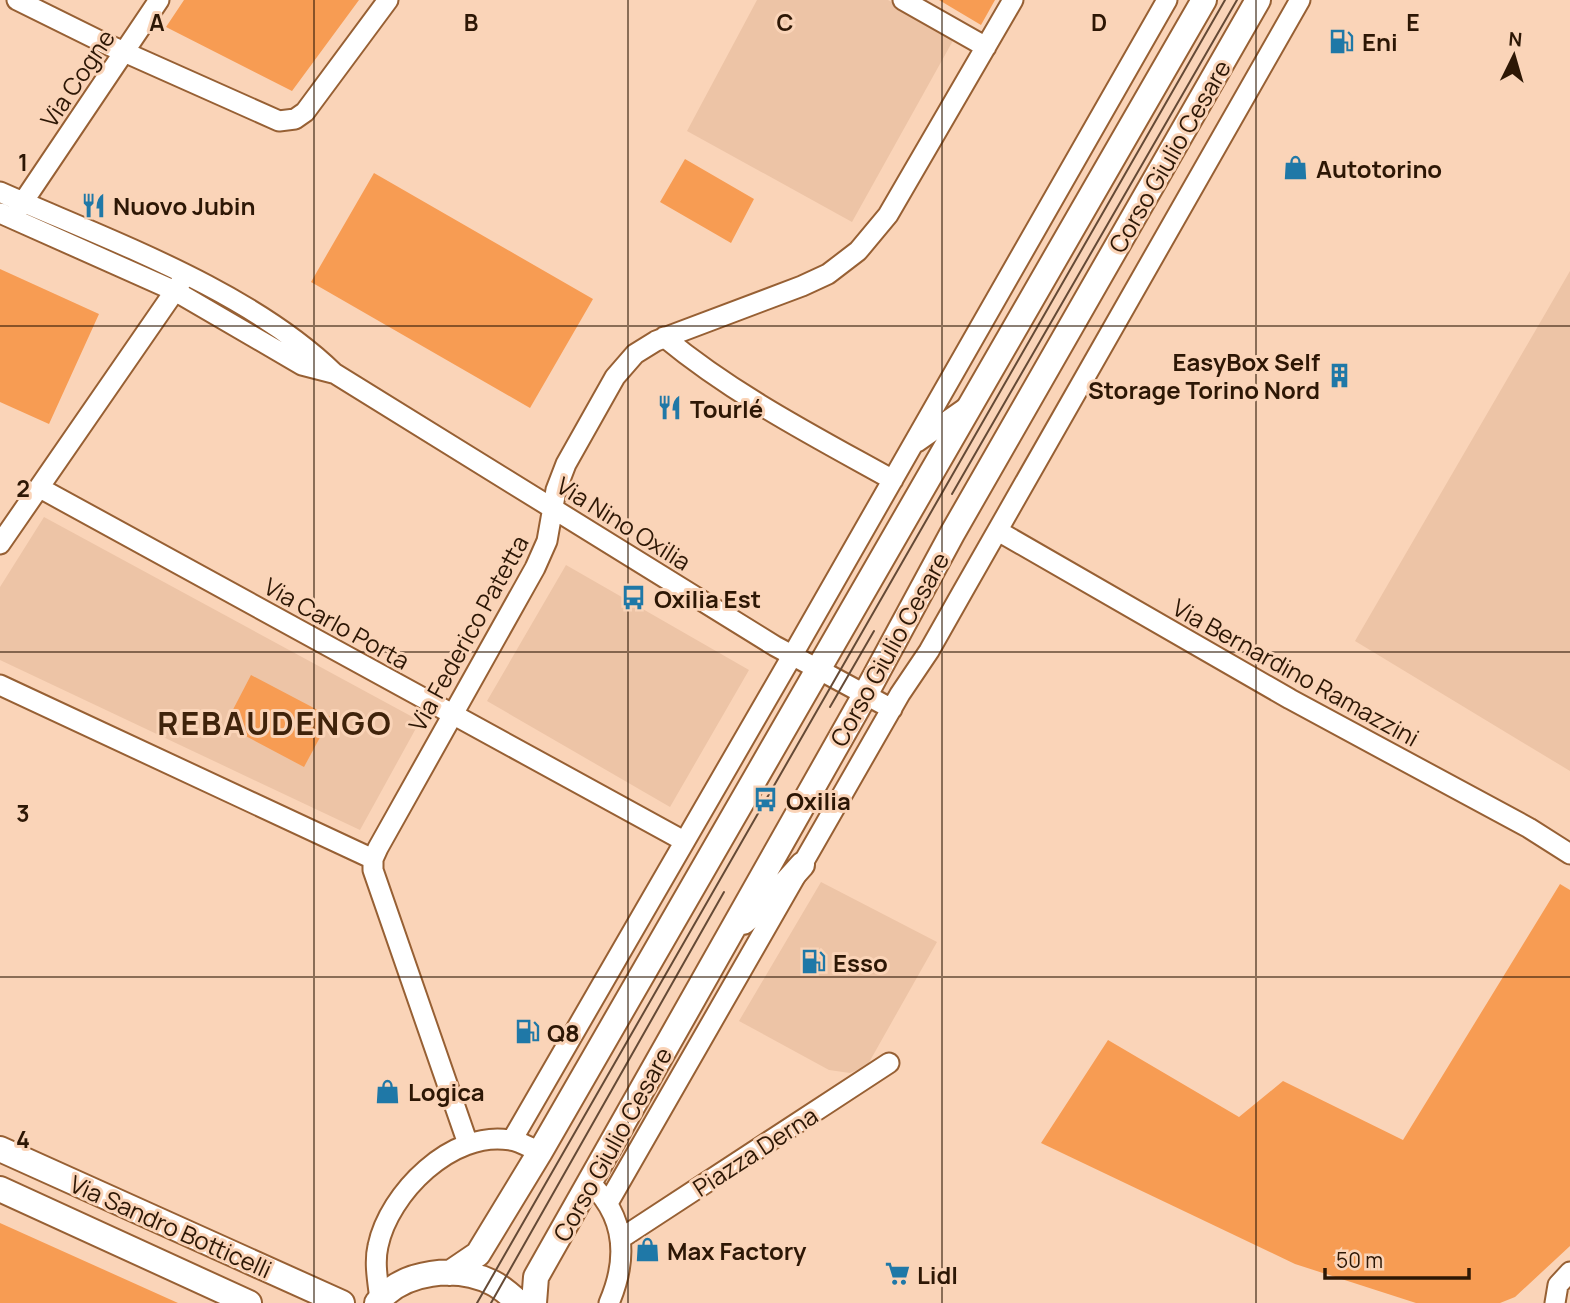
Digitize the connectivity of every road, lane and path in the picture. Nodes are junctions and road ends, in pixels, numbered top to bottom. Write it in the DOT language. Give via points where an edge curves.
graph roads {
  1 [pos="16,0"];
  2 [pos="159,0"];
  3 [pos="388,0"];
  4 [pos="903,0"];
  5 [pos="1013,0"];
  6 [pos="1167,0"];
  7 [pos="1204,0"];
  8 [pos="1258,0"];
  9 [pos="1300,0"];
  10 [pos="986,47"];
  11 [pos="125,52"];
  12 [pos="0,192"];
  13 [pos="12,211"];
  14 [pos="181,283"];
  15 [pos="664,337"];
  16 [pos="972,404"];
  17 [pos="913,444"];
  18 [pos="893,480"];
  19 [pos="40,488"];
  20 [pos="553,508"];
  21 [pos="998,531"];
  22 [pos="0,544"];
  23 [pos="792,656"];
  24 [pos="817,670"];
  25 [pos="0,685"];
  26 [pos="865,695"];
  27 [pos="892,709"];
  28 [pos="453,714"];
  29 [pos="684,841"];
  30 [pos="1570,854"];
  31 [pos="373,859"];
  32 [pos="802,866"];
  33 [pos="732,931"];
  34 [pos="889,1063"];
  35 [pos="665,1104"];
  36 [pos="617,1135"];
  37 [pos="512,1140"];
  38 [pos="468,1144"];
  39 [pos="0,1149"];
  40 [pos="540,1152"];
  41 [pos="590,1183"];
  42 [pos="0,1189"];
  43 [pos="608,1203"];
  44 [pos="620,1239"];
  45 [pos="1570,1272"];
  46 [pos="450,1273"];
  47 [pos="378,1301"];
  48 [pos="249,1303"];
  49 [pos="342,1303"];
  50 [pos="519,1303"];
  51 [pos="534,1303"];
  52 [pos="609,1303"];
  53 [pos="1555,1303"];
  1 -- 11 [label="street"];
  2 -- 11 [label="street, Via Cogne"];
  3 -- 11 [label="street" via="305,112 290,121 269,118"];
  4 -- 10 [label="street"];
  5 -- 10 [label="street, Via Federico Patetta"];
  6 -- 17 [label="street, Corso Giulio Cesare"];
  7 -- 16 [label="main road, Corso Giulio Cesare"];
  8 -- 26 [label="main road, Corso Giulio Cesare" via="952,534"];
  9 -- 21 [label="street, Corso Giulio Cesare"];
  10 -- 15 [label="street, Via Federico Patetta" via="888,215 852,258 809,283"];
  11 -- 13 [label="street, Via Cogne"];
  12 -- 13 [label="street, Via Nino Oxilia"];
  13 -- 14 [label="street, Via Nino Oxilia"];
  14 -- 19 [label="street"];
  14 -- 20 [label="street, Via Nino Oxilia" via="302,365 334,373"];
  15 -- 18 [label="street" via="735,390"];
  15 -- 20 [label="street, Via Federico Patetta" via="635,354 615,377 566,464"];
  16 -- 17 [label="street, Corso Giulio Cesare"];
  16 -- 24 [label="main road, Corso Giulio Cesare"];
  17 -- 18 [label="street, Corso Giulio Cesare"];
  18 -- 23 [label="street, Corso Giulio Cesare"];
  19 -- 22 [label="street"];
  19 -- 28 [label="street, Via Carlo Porta"];
  20 -- 23 [label="street, Via Nino Oxilia"];
  20 -- 28 [label="street, Via Federico Patetta" via="538,562"];
  21 -- 27 [label="street, Corso Giulio Cesare"];
  21 -- 30 [label="street, Via Bernardino Ramazzini"];
  23 -- 24 [label="street, Via Nino Oxilia"];
  23 -- 29 [label="street, Corso Giulio Cesare"];
  24 -- 26 [label="street, Via Nino Oxilia"];
  24 -- 40 [label="main road, Corso Giulio Cesare"];
  25 -- 31 [label="street"];
  26 -- 27 [label="street, Via Nino Oxilia"];
  26 -- 33 [label="main road, Corso Giulio Cesare"];
  27 -- 32 [label="street, Corso Giulio Cesare"];
  28 -- 29 [label="street, Via Carlo Porta"];
  28 -- 31 [label="street, Via Federico Patetta"];
  29 -- 37 [label="street, Corso Giulio Cesare"];
  31 -- 38 [label="street"];
  32 -- 33 [label="main road"];
  32 -- 35 [label="street, Corso Giulio Cesare"];
  33 -- 36 [label="main road, Corso Giulio Cesare"];
  34 -- 44 [label="street, Piazza Derna"];
  35 -- 36 [label="street"];
  35 -- 43 [label="street, Corso Giulio Cesare"];
  36 -- 41 [label="main road, Corso Giulio Cesare"];
  37 -- 38 [label="street"];
  37 -- 40 [label="street"];
  38 -- 47 [label="street" via="422,1174 386,1224 376,1258"];
  39 -- 49 [label="main road, Via Sandro Botticelli"];
  40 -- 46 [label="main road, Corso Giulio Cesare" via="478,1254"];
  41 -- 43 [label="street"];
  41 -- 51 [label="main road, Corso Giulio Cesare" via="536,1277"];
  42 -- 48 [label="main road, Via Sandro Botticelli"];
  43 -- 44 [label="street"];
  44 -- 52 [label="street" via="621,1272"];
  45 -- 53 [label="street" via="1558,1284"];
  46 -- 47 [label="main road" via="408,1281"];
  46 -- 50 [label="main road" via="495,1284"];
}
